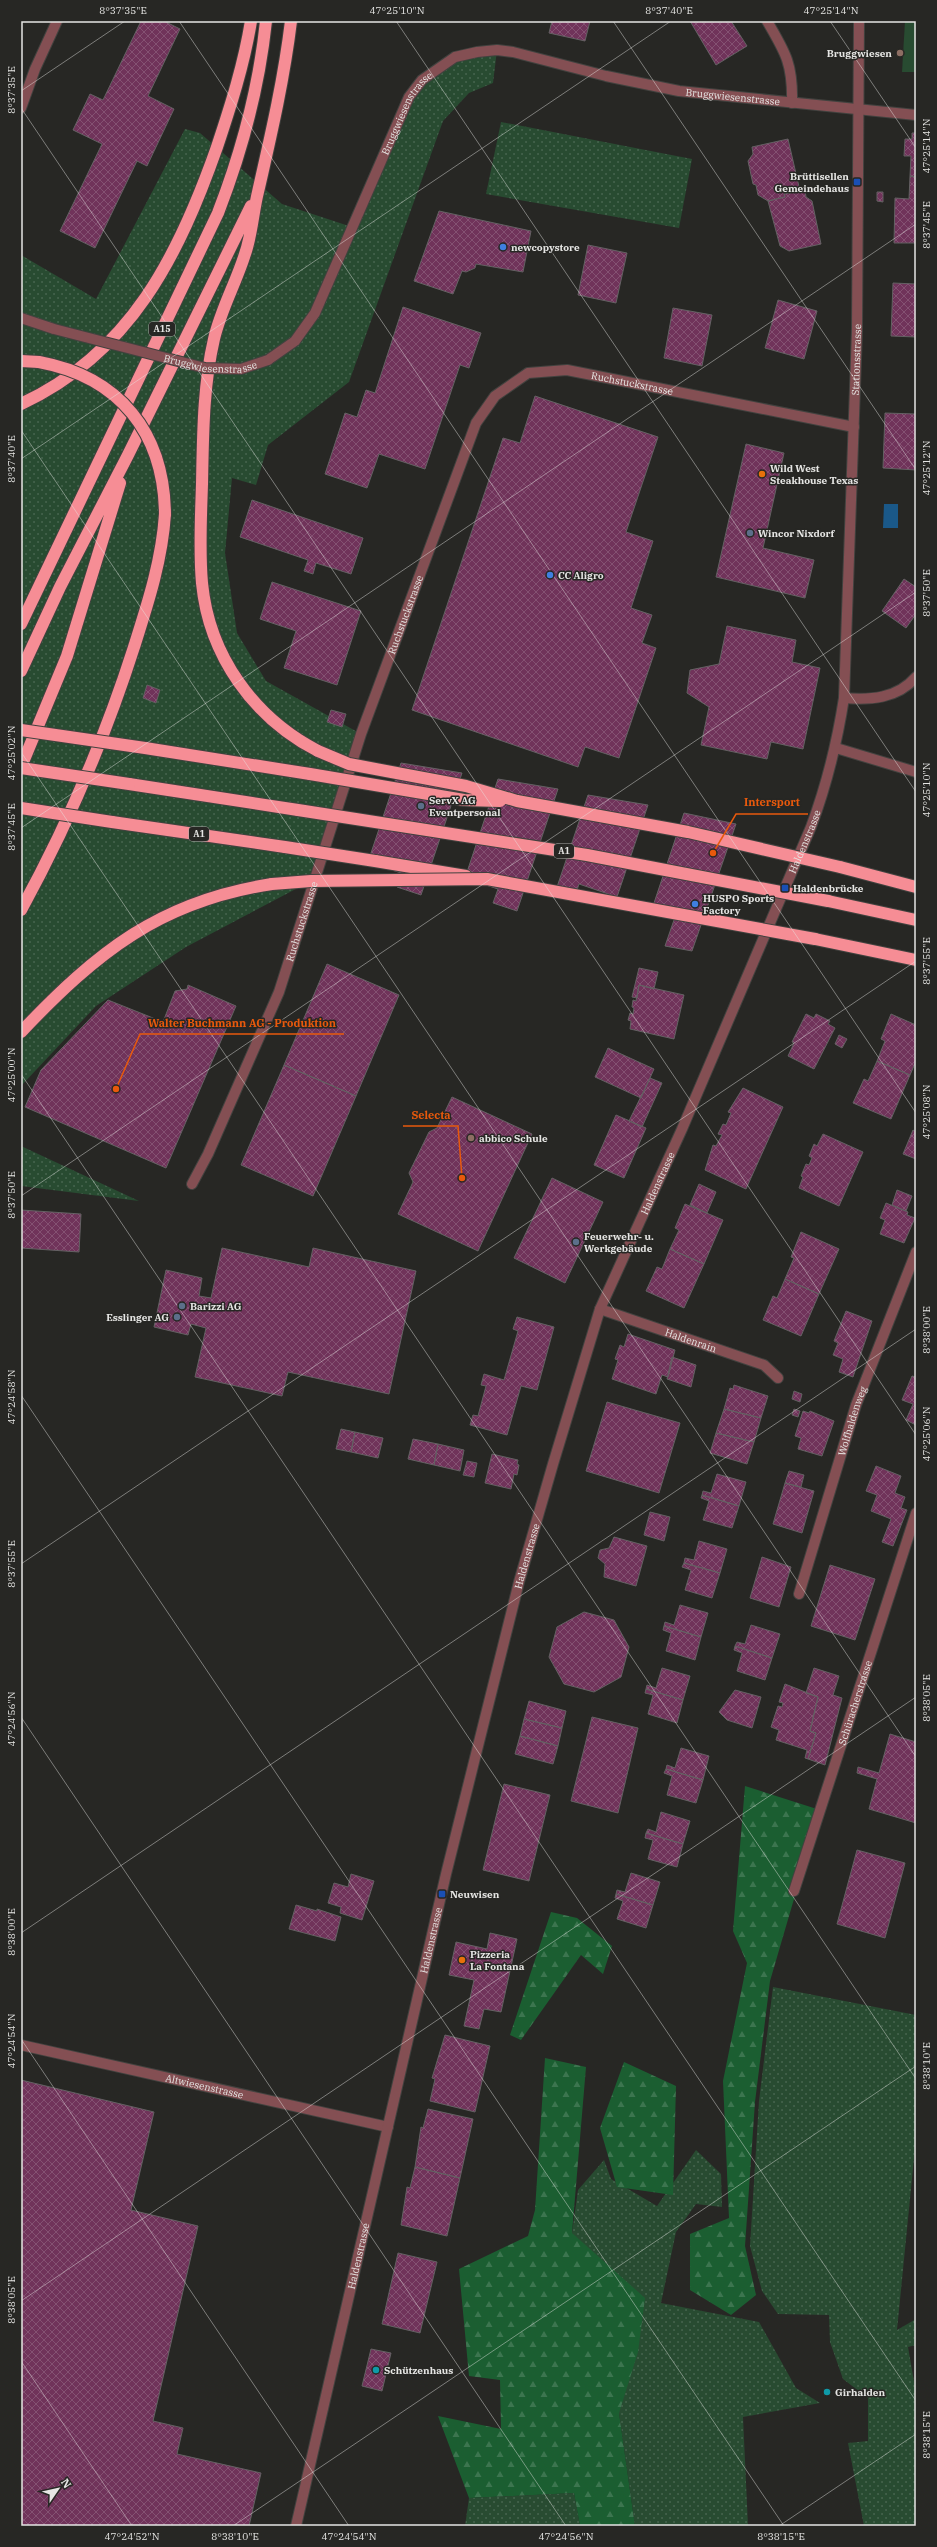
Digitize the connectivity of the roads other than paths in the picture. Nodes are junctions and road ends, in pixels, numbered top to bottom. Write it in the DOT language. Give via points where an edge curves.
graph roads {
  1 [pos="57,21"];
  2 [pos="251,21"];
  3 [pos="266,21"];
  4 [pos="291,21"];
  5 [pos="767,21"];
  6 [pos="858,21"];
  7 [pos="792,103"];
  8 [pos="21,108"];
  9 [pos="858,109"];
  10 [pos="916,115"];
  11 [pos="257,194"];
  12 [pos="21,318"];
  13 [pos="21,361"];
  14 [pos="21,404"];
  15 [pos="854,427"];
  16 [pos="128,455"];
  17 [pos="21,624"];
  18 [pos="21,671"];
  19 [pos="916,677"];
  20 [pos="844,698"];
  21 [pos="21,730"];
  22 [pos="836,748"];
  23 [pos="21,768"];
  24 [pos="916,772"];
  25 [pos="517,801"];
  26 [pos="21,808"];
  27 [pos="487,879"];
  28 [pos="916,887"];
  29 [pos="21,910"];
  30 [pos="916,920"];
  31 [pos="916,960"];
  32 [pos="21,1032"];
  33 [pos="192,1184"];
  34 [pos="916,1252"];
  35 [pos="600,1309"];
  36 [pos="778,1378"];
  37 [pos="916,1513"];
  38 [pos="799,1594"];
  39 [pos="794,1891"];
  40 [pos="21,2045"];
  41 [pos="388,2127"];
  42 [pos="296,2526"];
  1 -- 8 [label="street"];
  2 -- 14 [label="highway" via="240,72 205,179 186,228 162,273 132,318 105,346 60,383"];
  3 -- 17 [label="highway, A15" via="261,64 248,125 218,213"];
  4 -- 11 [label="highway, A15" via="278,104"];
  5 -- 7 [label="street" via="788,59 792,79"];
  6 -- 9 [label="street, Stationsstrasse"];
  7 -- 9 [label="street, Bruggwiesenstrasse"];
  7 -- 12 [label="street, Bruggwiesenstrasse, bridge" via="679,91 606,76 513,52 477,52 455,57 422,80 409,97 315,313 295,341 268,360 241,369 205,368"];
  9 -- 10 [label="street, Bruggwiesenstrasse"];
  9 -- 15 [label="street, Stationsstrasse"];
  11 -- 16 [label="highway, A15" via="229,246"];
  11 -- 25 [label="highway, bridge" via="245,253 224,303 214,337 206,383 202,461 202,583 216,639 238,682 256,705 277,726 318,751 349,764 466,786"];
  13 -- 29 [label="highway, bridge" via="66,368 90,379 131,411 147,436 159,464 163,479 165,514 153,586 114,706 62,829"];
  15 -- 20 [label="street, Stationsstrasse"];
  15 -- 33 [label="street, Ruchstuckstrasse" via="567,370 528,372 495,396 476,423 361,734 279,992 208,1154"];
  16 -- 18 [label="highway, A15" via="60,587"];
  16 -- 23 [label="highway" via="72,642"];
  19 -- 20 [label="street" via="911,683 886,697 864,700"];
  20 -- 22 [label="street, Haldenstrasse"];
  21 -- 25 [label="highway, bridge" via="464,800"];
  22 -- 24 [label="street"];
  22 -- 35 [label="street, Haldenstrasse" via="811,827 682,1129"];
  23 -- 30 [label="highway, A1, bridge" via="587,855"];
  25 -- 28 [label="highway, bridge" via="688,832"];
  26 -- 27 [label="highway, A1, bridge"];
  27 -- 31 [label="highway, A1, bridge"];
  27 -- 32 [label="highway, bridge" via="311,881 272,884 203,899 136,931 76,977"];
  34 -- 38 [label="street, Wolfhaldenweg" via="856,1405"];
  35 -- 36 [label="street, Haldenrain" via="764,1365"];
  35 -- 41 [label="street, Haldenstrasse" via="519,1582 448,1866"];
  37 -- 39 [label="street, Schüracherstrasse"];
  40 -- 41 [label="street, Altwiesenstrasse"];
  41 -- 42 [label="street, Haldenstrasse"];
}
